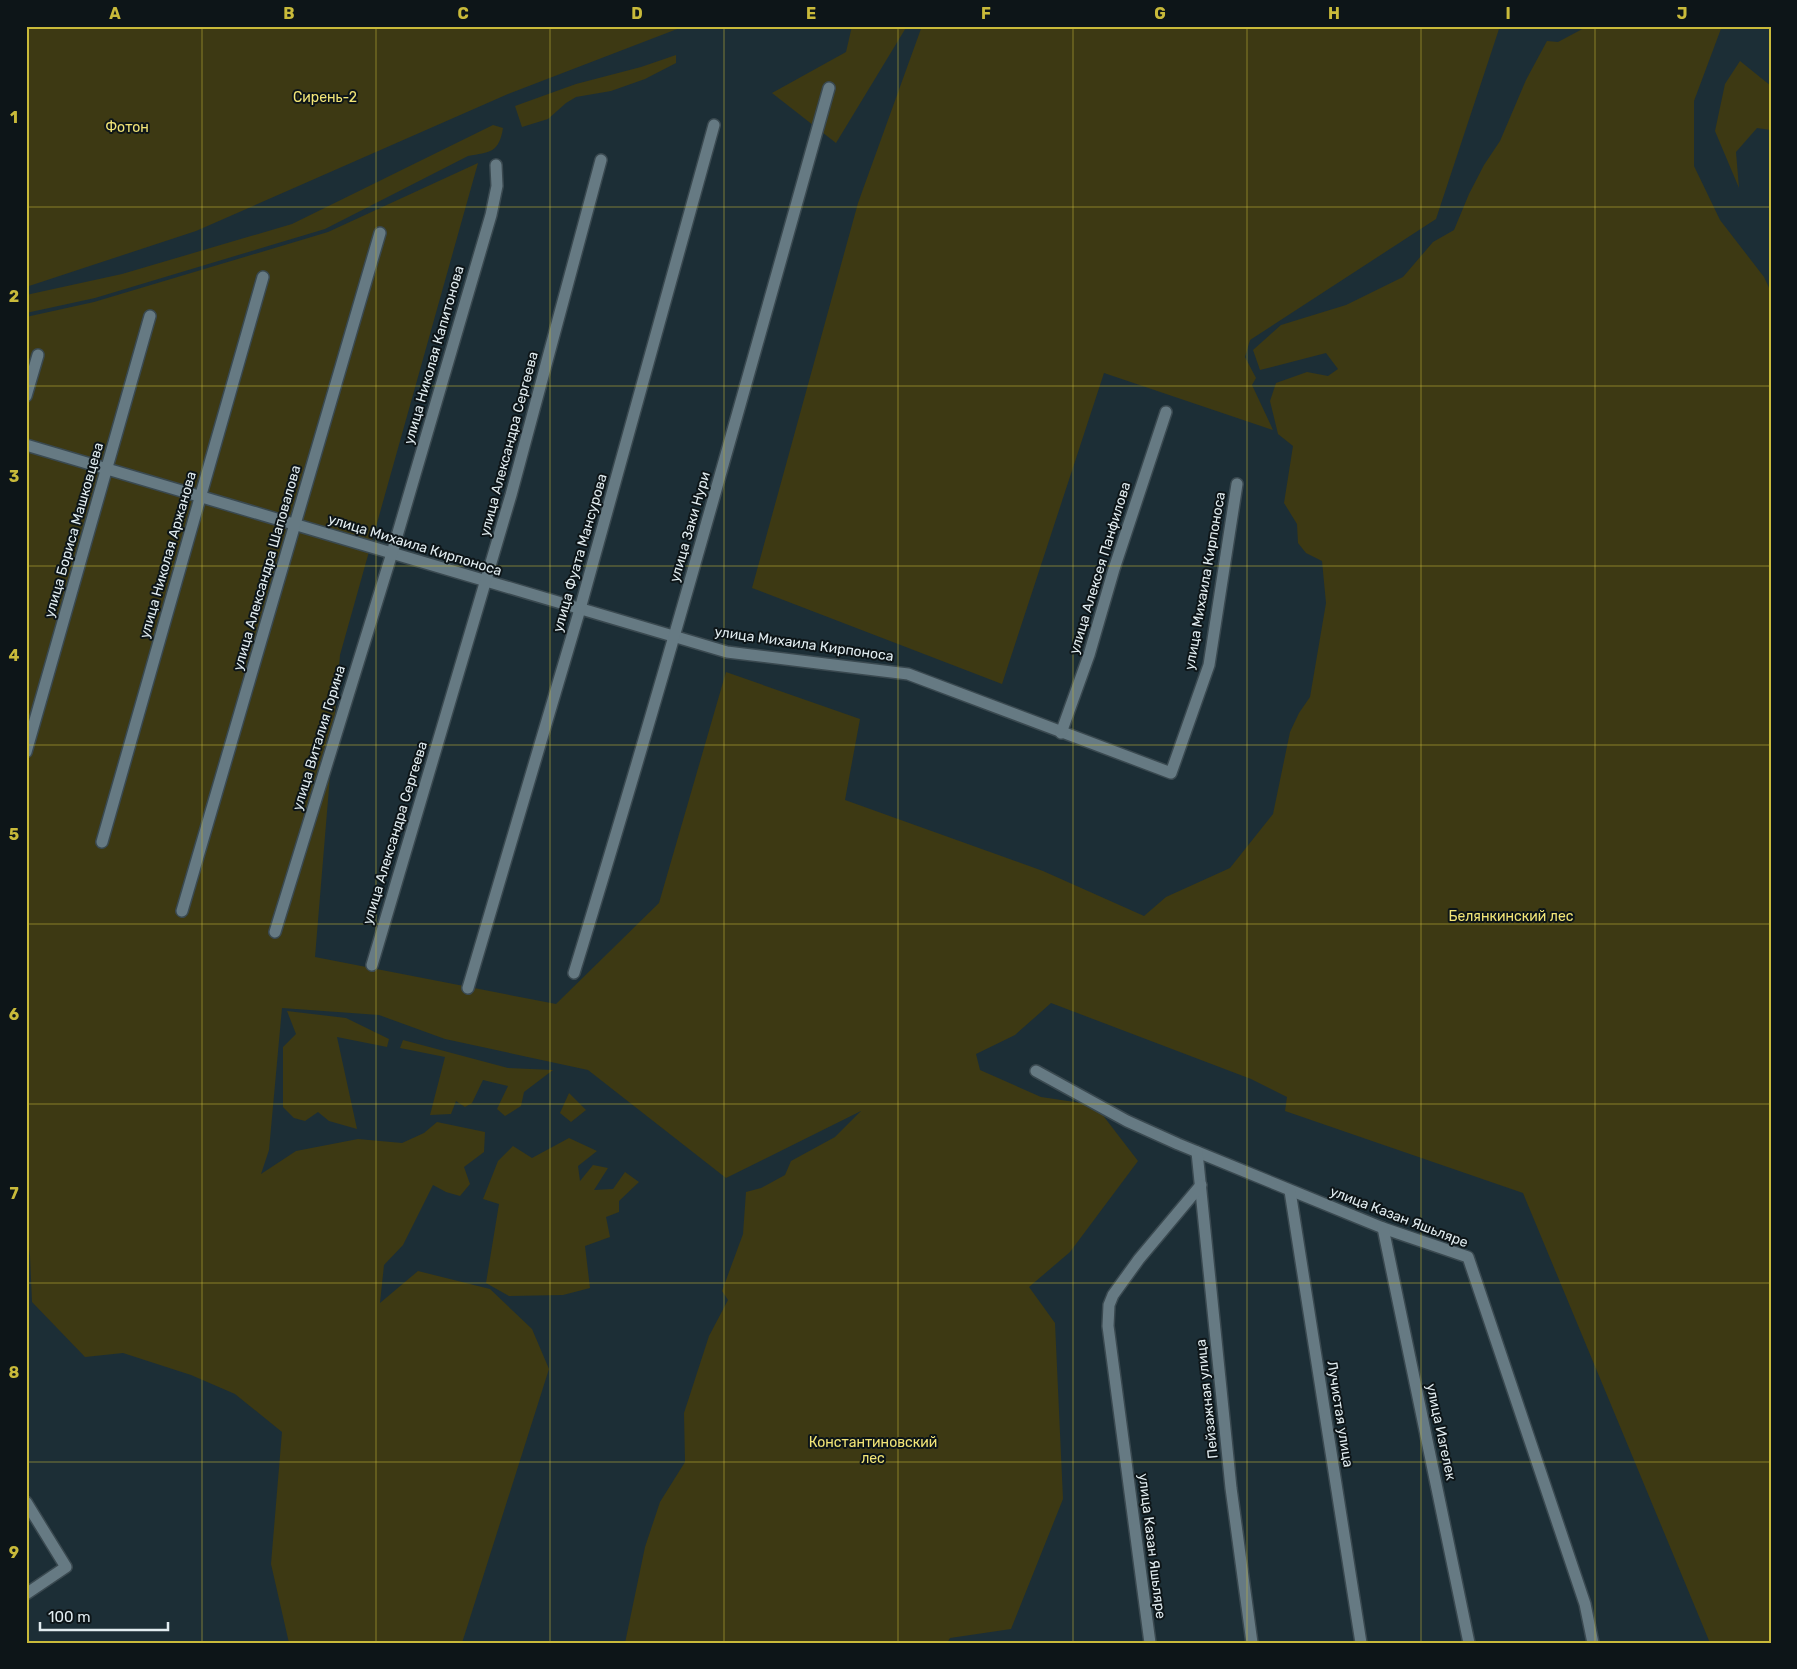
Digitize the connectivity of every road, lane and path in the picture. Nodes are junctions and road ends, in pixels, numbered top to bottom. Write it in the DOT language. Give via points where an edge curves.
graph roads {
  1 [pos="829,88"];
  2 [pos="714,125"];
  3 [pos="601,160"];
  4 [pos="496,165"];
  5 [pos="380,233"];
  6 [pos="262,277"];
  7 [pos="150,316"];
  8 [pos="38,354"];
  9 [pos="26,396"];
  10 [pos="1166,412"];
  11 [pos="26,445"];
  12 [pos="107,469"];
  13 [pos="1237,484"];
  14 [pos="200,497"];
  15 [pos="295,524"];
  16 [pos="392,553"];
  17 [pos="486,582"];
  18 [pos="580,609"];
  19 [pos="673,637"];
  20 [pos="1062,732"];
  21 [pos="26,752"];
  22 [pos="102,842"];
  23 [pos="182,911"];
  24 [pos="275,932"];
  25 [pos="372,965"];
  26 [pos="574,974"];
  27 [pos="468,988"];
  28 [pos="1036,1071"];
  29 [pos="1197,1152"];
  30 [pos="1201,1185"];
  31 [pos="1290,1191"];
  32 [pos="1383,1228"];
  33 [pos="26,1502"];
  34 [pos="26,1594"];
  35 [pos="1150,1643"];
  36 [pos="1252,1643"];
  37 [pos="1361,1643"];
  38 [pos="1469,1643"];
  39 [pos="1593,1643"];
  1 -- 19 [label="street, улица Заки Нури"];
  2 -- 18 [label="street, улица Фуата Мансурова"];
  3 -- 17 [label="street, улица Александра Сергеева"];
  4 -- 16 [label="street, улица Николая Капитонова" via="497,186 491,216"];
  5 -- 15 [label="street, улица Александра Шаповалова"];
  6 -- 14 [label="street, улица Николая Аржанова"];
  7 -- 12 [label="street, улица Бориса Машковцева"];
  8 -- 9 [label="street"];
  10 -- 20 [label="street, улица Алексея Панфилова"];
  11 -- 12 [label="street, улица Михаила Кирпоноса"];
  12 -- 14 [label="street, улица Михаила Кирпоноса"];
  12 -- 21 [label="street, улица Бориса Машковцева"];
  13 -- 20 [label="street, улица Михаила Кирпоноса" via="1209,665 1171,773"];
  14 -- 15 [label="street, улица Михаила Кирпоноса"];
  14 -- 22 [label="street, улица Николая Аржанова"];
  15 -- 16 [label="street, улица Михаила Кирпоноса"];
  15 -- 23 [label="street, улица Александра Шаповалова"];
  16 -- 17 [label="street, улица Михаила Кирпоноса"];
  16 -- 24 [label="street, улица Виталия Горина"];
  17 -- 18 [label="street, улица Михаила Кирпоноса"];
  17 -- 25 [label="street, улица Александра Сергеева"];
  18 -- 19 [label="street, улица Михаила Кирпоноса"];
  18 -- 27 [label="street, улица Фуата Мансурова"];
  19 -- 20 [label="street, улица Михаила Кирпоноса" via="727,652 908,674"];
  19 -- 26 [label="street, улица Заки Нури"];
  28 -- 29 [label="street, улица Казан Яшьляре" via="1127,1121"];
  29 -- 30 [label="street, Пейзажная улица"];
  29 -- 31 [label="street, улица Казан Яшьляре"];
  30 -- 35 [label="street, улица Казан Яшьляре" via="1139,1258 1109,1305 1108,1326"];
  30 -- 36 [label="street, Пейзажная улица" via="1231,1488"];
  31 -- 32 [label="street, улица Казан Яшьляре"];
  31 -- 37 [label="street, Лучистая улица"];
  32 -- 38 [label="street, улица Изгелек"];
  32 -- 39 [label="street, улица Казан Яшьляре" via="1468,1257 1585,1604"];
  33 -- 34 [label="street" via="66,1567"];
}
